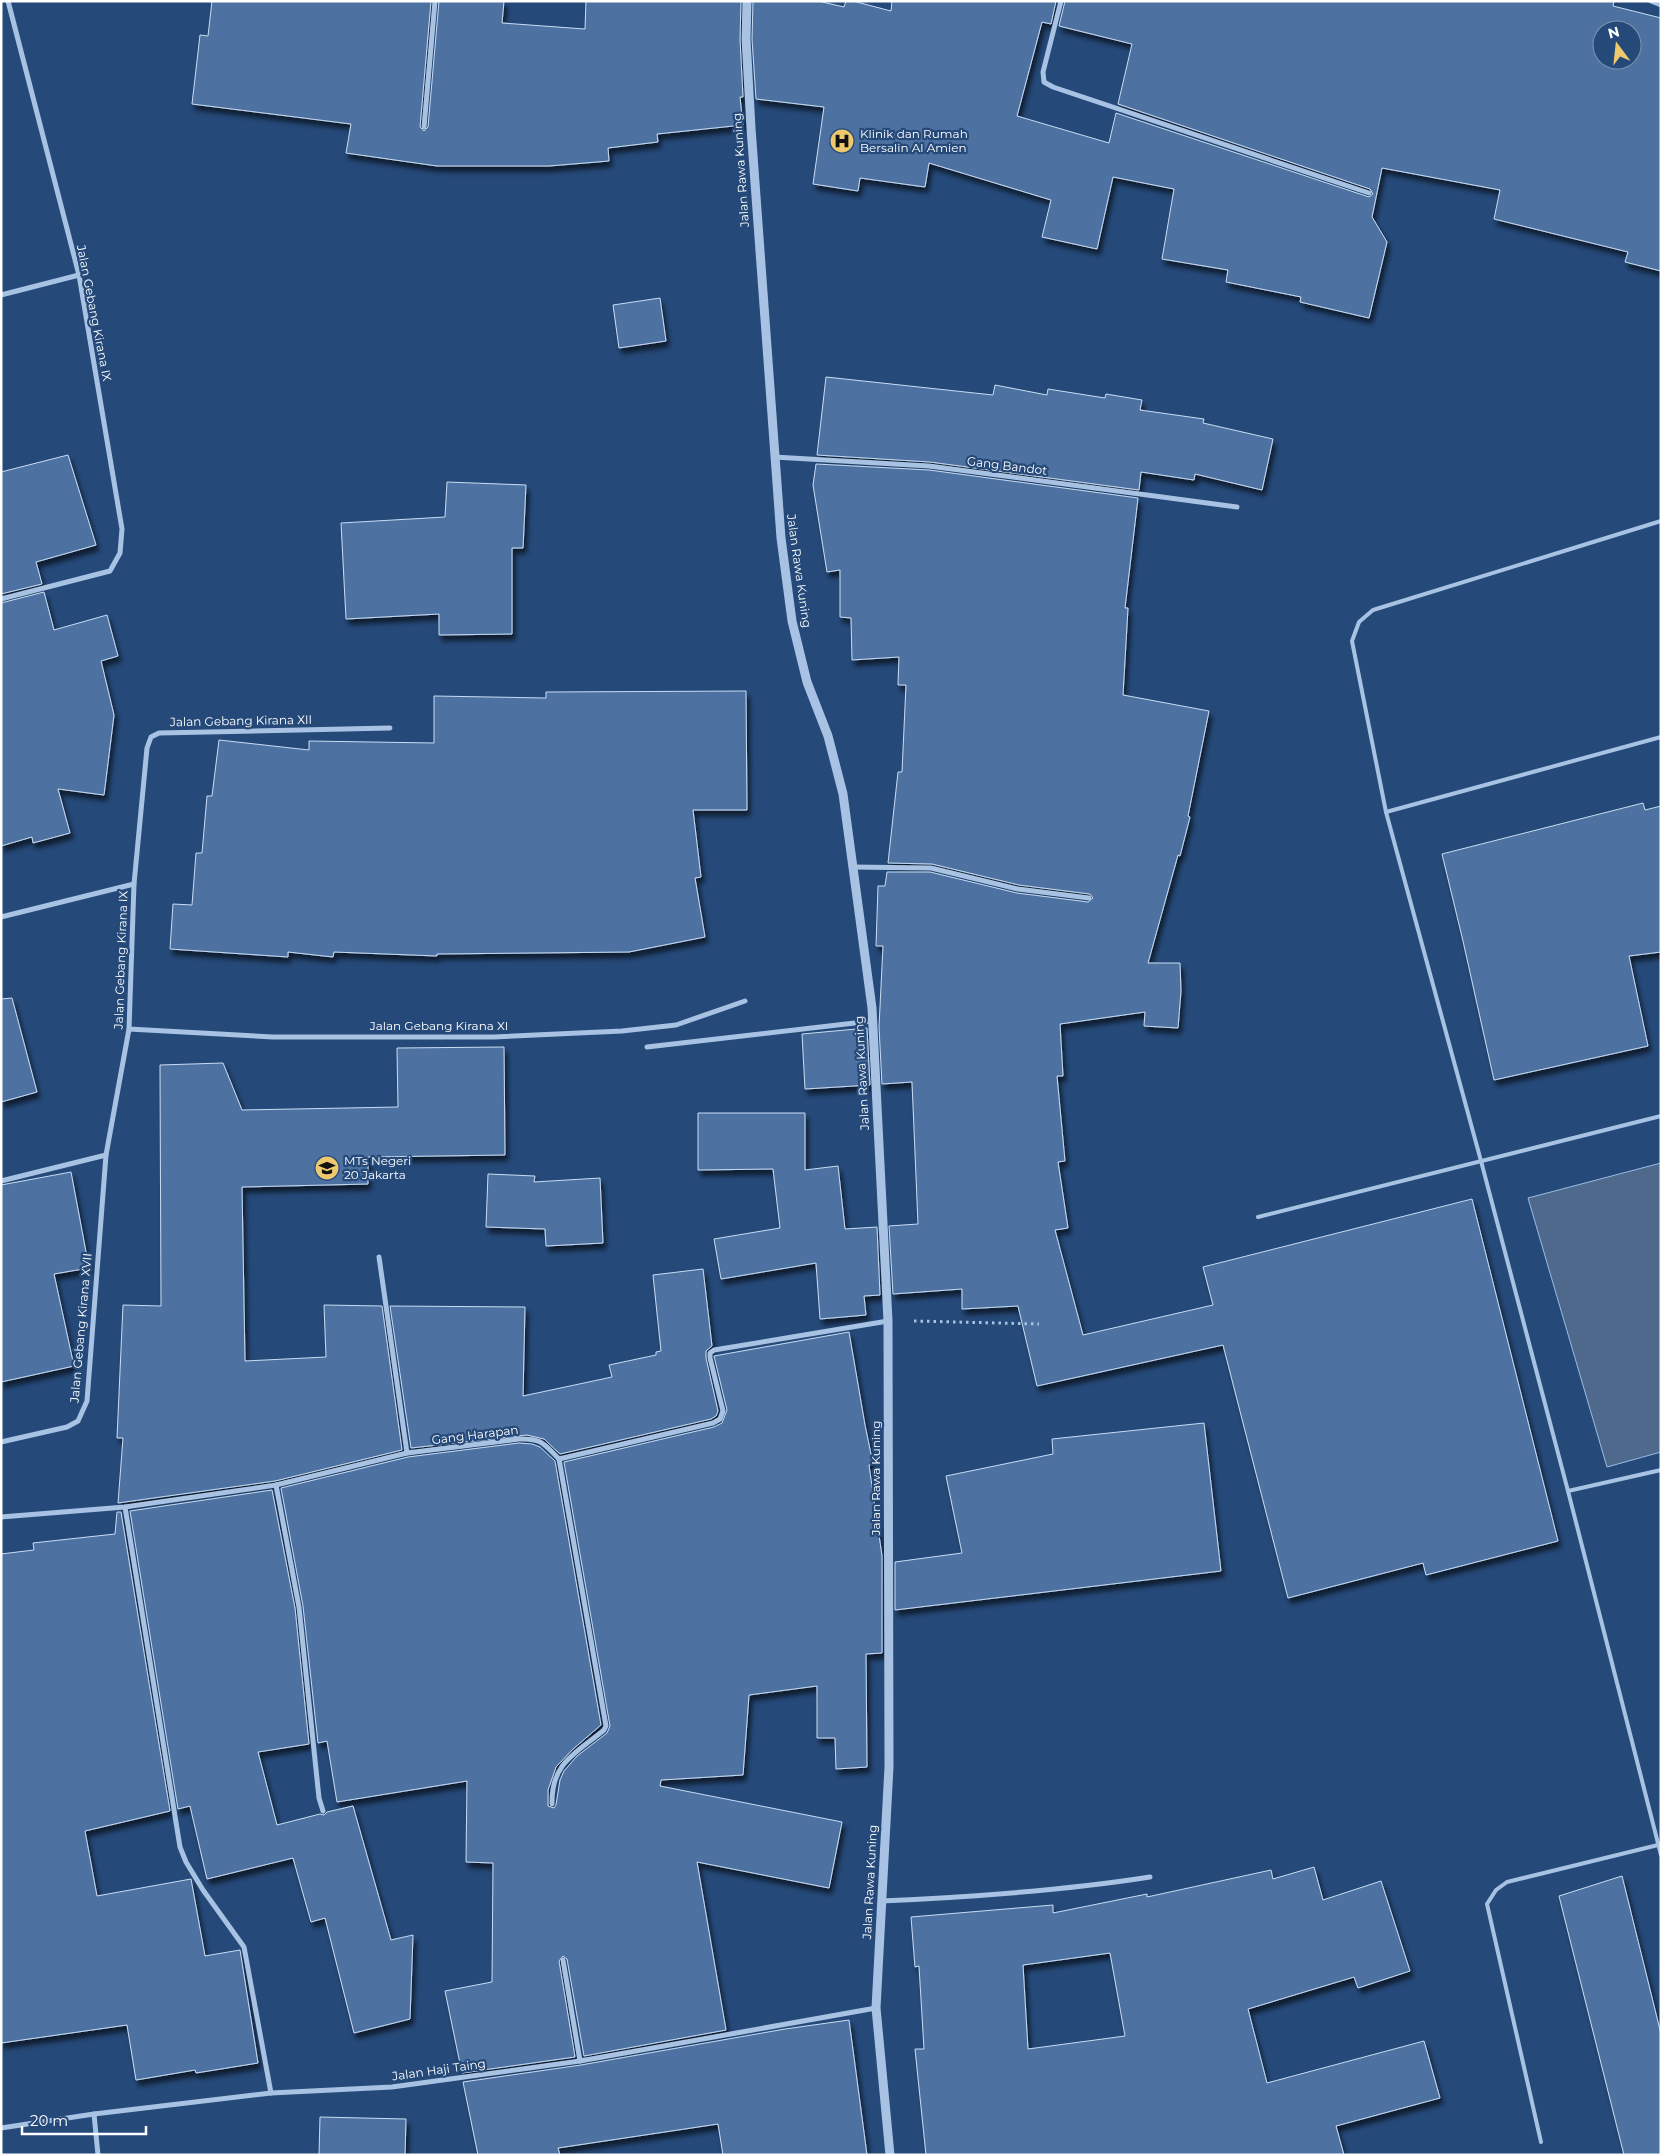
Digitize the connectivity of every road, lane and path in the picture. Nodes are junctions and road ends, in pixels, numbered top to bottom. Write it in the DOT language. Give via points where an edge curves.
graph roads {
  1 [pos="8,1"];
  2 [pos="435,1"];
  3 [pos="747,1"];
  4 [pos="1061,1"];
  5 [pos="1651,1"];
  6 [pos="1661,5"];
  7 [pos="424,127"];
  8 [pos="1369,193"];
  9 [pos="79,275"];
  10 [pos="1,295"];
  11 [pos="774,457"];
  12 [pos="1237,507"];
  13 [pos="1661,521"];
  14 [pos="1,599"];
  15 [pos="390,728"];
  16 [pos="1661,737"];
  17 [pos="1386,812"];
  18 [pos="852,867"];
  19 [pos="134,884"];
  20 [pos="1089,898"];
  21 [pos="1,917"];
  22 [pos="745,1001"];
  23 [pos="872,1021"];
  24 [pos="129,1029"];
  25 [pos="647,1047"];
  26 [pos="1661,1116"];
  27 [pos="106,1155"];
  28 [pos="1481,1161"];
  29 [pos="1,1180"];
  30 [pos="1258,1218"];
  31 [pos="379,1257"];
  32 [pos="888,1321"];
  33 [pos="1038,1324"];
  34 [pos="1,1442"];
  35 [pos="407,1453"];
  36 [pos="559,1459"];
  37 [pos="1661,1470"];
  38 [pos="276,1486"];
  39 [pos="1568,1491"];
  40 [pos="125,1507"];
  41 [pos="1,1517"];
  42 [pos="552,1804"];
  43 [pos="323,1811"];
  44 [pos="1658,1845"];
  45 [pos="1661,1855"];
  46 [pos="1150,1877"];
  47 [pos="881,1901"];
  48 [pos="563,1960"];
  49 [pos="876,2008"];
  50 [pos="580,2061"];
  51 [pos="271,2093"];
  52 [pos="94,2114"];
  53 [pos="1,2128"];
  54 [pos="1541,2142"];
  55 [pos="98,2155"];
  56 [pos="890,2155"];
  1 -- 9 [label="street, Jalan Gebang Kirana IX"];
  2 -- 7 [label="street"];
  3 -- 11 [label="street, Jalan Rawa Kuning" via="751,128"];
  4 -- 8 [label="street" via="1044,72 1044,82 1052,87"];
  5 -- 6 [label="street"];
  9 -- 10 [label="street"];
  9 -- 14 [label="street, Jalan Gebang Kirana IX" via="122,528 120,553 110,571"];
  11 -- 12 [label="street, Gang Bandot" via="929,466"];
  11 -- 18 [label="street, Jalan Rawa Kuning" via="792,621 807,682 828,736 843,794"];
  13 -- 17 [label="lane" via="1374,610 1359,622 1352,641"];
  15 -- 19 [label="street, Jalan Gebang Kirana XII" via="159,733 151,738 147,748"];
  16 -- 17 [label="lane"];
  17 -- 28 [label="lane"];
  18 -- 20 [label="street" via="931,868 1018,889"];
  18 -- 23 [label="street, Jalan Rawa Kuning"];
  19 -- 21 [label="street"];
  19 -- 24 [label="street, Jalan Gebang Kirana IX"];
  22 -- 24 [label="street, Jalan Gebang Kirana XI" via="676,1025 494,1037 273,1036"];
  23 -- 25 [label="street"];
  23 -- 32 [label="street, Jalan Rawa Kuning"];
  24 -- 27 [label="street, Jalan Gebang Kirana IX"];
  26 -- 28 [label="lane"];
  27 -- 29 [label="street"];
  27 -- 34 [label="street, Jalan Gebang Kirana XVII" via="87,1401 83,1413 78,1421 67,1427"];
  28 -- 30 [label="lane"];
  28 -- 39 [label="lane"];
  31 -- 35 [label="street"];
  32 -- 33 [label="path"];
  32 -- 36 [label="street" via="714,1350 710,1358 723,1411 720,1419"];
  32 -- 47 [label="street, Jalan Rawa Kuning" via="889,1767"];
  35 -- 36 [label="street, Gang Harapan" via="533,1438 542,1441"];
  35 -- 38 [label="street, Gang Harapan"];
  36 -- 42 [label="street" via="606,1722 604,1730 568,1759 557,1774 552,1786"];
  37 -- 39 [label="lane"];
  38 -- 40 [label="street, Gang Harapan"];
  38 -- 43 [label="street" via="299,1607"];
  39 -- 44 [label="lane"];
  40 -- 41 [label="street, Gang Harapan"];
  40 -- 51 [label="street" via="180,1847 203,1890 244,1947"];
  44 -- 45 [label="lane"];
  44 -- 54 [label="lane" via="1507,1882 1496,1890 1487,1904"];
  46 -- 47 [label="street" via="978,1897"];
  47 -- 49 [label="street, Jalan Rawa Kuning"];
  48 -- 50 [label="street"];
  49 -- 50 [label="street, Jalan Haji Taing"];
  49 -- 56 [label="street, Jalan Rawa Kuning"];
  50 -- 51 [label="street, Jalan Haji Taing" via="392,2087"];
  51 -- 52 [label="street, Jalan Haji Taing"];
  52 -- 53 [label="street, Jalan Haji Taing"];
  52 -- 55 [label="street"];
}
